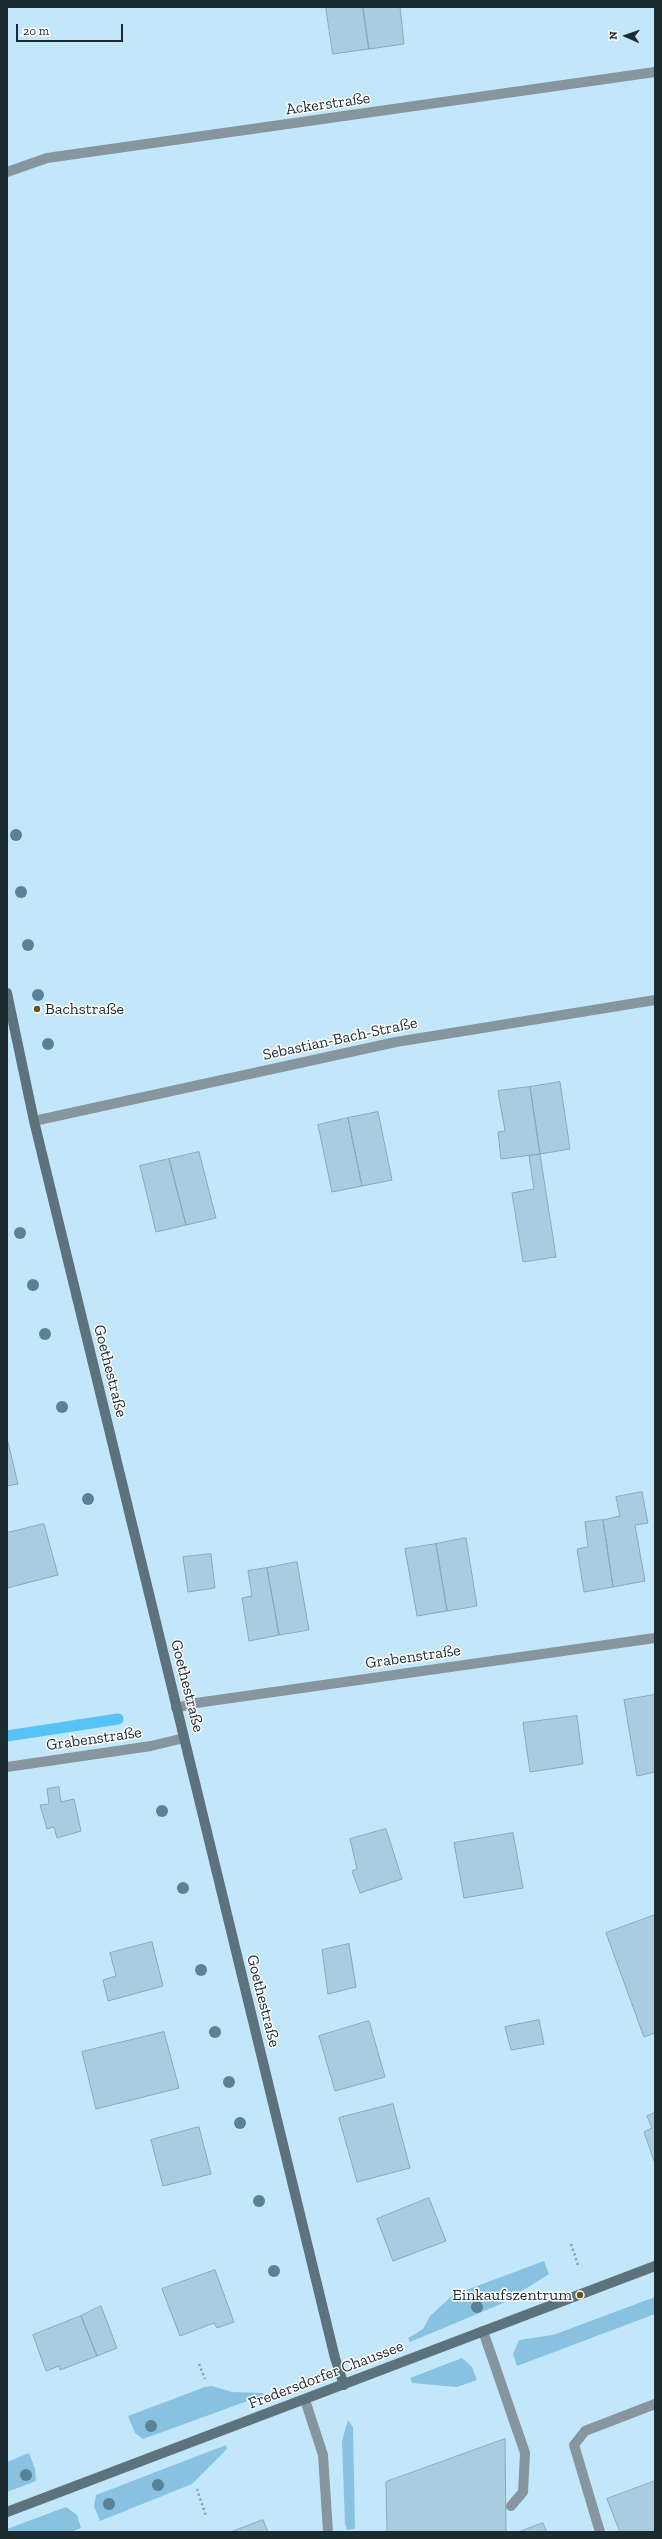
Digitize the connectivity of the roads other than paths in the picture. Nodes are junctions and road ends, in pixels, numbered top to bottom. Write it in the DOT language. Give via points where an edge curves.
graph roads {
  1 [pos="655,72"];
  2 [pos="7,172"];
  3 [pos="7,993"];
  4 [pos="655,1000"];
  5 [pos="34,1121"];
  6 [pos="655,1638"];
  7 [pos="176,1708"];
  8 [pos="184,1738"];
  9 [pos="7,1767"];
  10 [pos="655,2266"];
  11 [pos="483,2331"];
  12 [pos="344,2385"];
  13 [pos="306,2400"];
  14 [pos="655,2404"];
  15 [pos="511,2506"];
  16 [pos="7,2512"];
  17 [pos="328,2532"];
  18 [pos="600,2532"];
  1 -- 2 [label="street, Ackerstraße" via="47,158"];
  3 -- 5 [label="street, Goethestraße"];
  4 -- 5 [label="street, Sebastian-Bach-Straße" via="396,1042"];
  5 -- 7 [label="street, Goethestraße"];
  6 -- 7 [label="street, Grabenstraße" via="196,1703"];
  7 -- 8 [label="street, Goethestraße"];
  8 -- 9 [label="street, Grabenstraße" via="151,1746"];
  8 -- 12 [label="street, Goethestraße" via="335,2358"];
  10 -- 11 [label="street, Fredersdorfer Chaussee"];
  11 -- 12 [label="street, Fredersdorfer Chaussee"];
  11 -- 15 [label="street" via="525,2453 524,2492"];
  12 -- 13 [label="street, Fredersdorfer Chaussee"];
  13 -- 16 [label="street, Fredersdorfer Chaussee"];
  13 -- 17 [label="street" via="323,2455"];
  14 -- 18 [label="street" via="585,2430 574,2445"];
}
